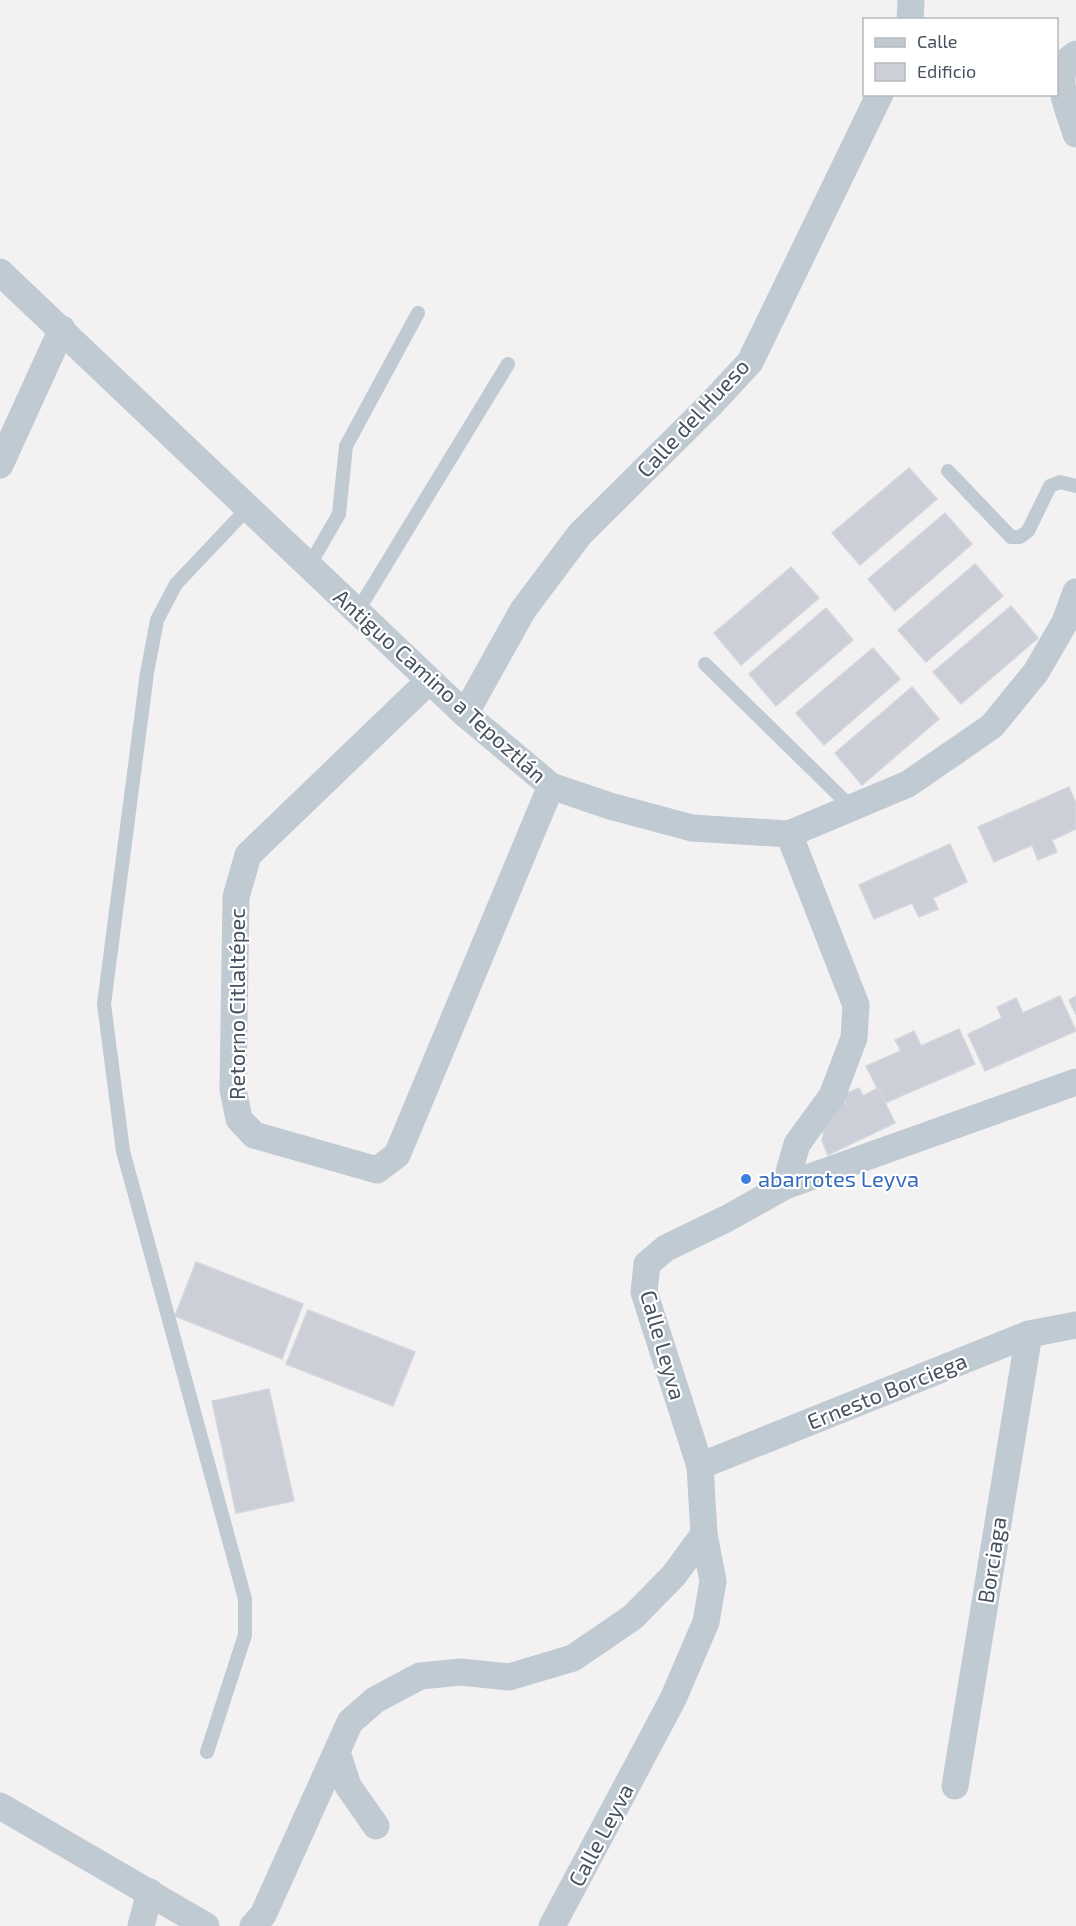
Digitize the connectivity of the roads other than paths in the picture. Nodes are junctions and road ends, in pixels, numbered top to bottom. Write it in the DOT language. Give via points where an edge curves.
graph roads {
  1 [pos="911,0"];
  2 [pos="910,18"];
  3 [pos="1076,54"];
  4 [pos="879,96"];
  5 [pos="1076,134"];
  6 [pos="0,272"];
  7 [pos="418,313"];
  8 [pos="62,330"];
  9 [pos="508,364"];
  10 [pos="0,465"];
  11 [pos="948,471"];
  12 [pos="1076,486"];
  13 [pos="248,508"];
  14 [pos="309,566"];
  15 [pos="1076,592"];
  16 [pos="357,612"];
  17 [pos="1072,628"];
  18 [pos="705,664"];
  19 [pos="429,681"];
  20 [pos="465,714"];
  21 [pos="551,786"];
  22 [pos="852,807"];
  23 [pos="789,834"];
  24 [pos="1076,1082"];
  25 [pos="784,1186"];
  26 [pos="1076,1325"];
  27 [pos="1029,1334"];
  28 [pos="700,1466"];
  29 [pos="704,1534"];
  30 [pos="207,1752"];
  31 [pos="337,1752"];
  32 [pos="955,1786"];
  33 [pos="0,1806"];
  34 [pos="376,1826"];
  35 [pos="150,1892"];
  36 [pos="141,1926"];
  37 [pos="206,1926"];
  38 [pos="253,1926"];
  39 [pos="552,1926"];
  1 -- 2 [label="street"];
  3 -- 5 [label="street" via="1063,67 1061,81"];
  4 -- 20 [label="street, Calle del Hueso" via="750,362 580,534 523,610"];
  6 -- 8 [label="street, Antiguo Camino a Tepoztlán"];
  7 -- 14 [label="lane" via="346,446 339,514"];
  8 -- 10 [label="street"];
  8 -- 13 [label="street, Antiguo Camino a Tepoztlán"];
  9 -- 16 [label="lane"];
  11 -- 12 [label="lane" via="1011,537 1028,531 1050,486 1060,482"];
  13 -- 14 [label="street, Antiguo Camino a Tepoztlán"];
  13 -- 30 [label="lane" via="176,584 157,620 104,1004 123,1151 245,1599 245,1635"];
  14 -- 16 [label="street, Antiguo Camino a Tepoztlán"];
  15 -- 17 [label="street, Antiguo Camino a Tepoztlán"];
  16 -- 19 [label="street, Antiguo Camino a Tepoztlán"];
  17 -- 22 [label="street, Antiguo Camino a Tepoztlán" via="992,726 908,783"];
  18 -- 22 [label="lane"];
  19 -- 20 [label="street, Antiguo Camino a Tepoztlán"];
  19 -- 21 [label="street, Retorno Citlaltépec" via="249,855 236,897 233,1089 239,1119 254,1135 377,1170 398,1155"];
  20 -- 21 [label="street, Antiguo Camino a Tepoztlán"];
  21 -- 23 [label="street, Antiguo Camino a Tepoztlán" via="692,828"];
  22 -- 23 [label="street, Antiguo Camino a Tepoztlán"];
  23 -- 25 [label="street" via="856,1005 854,1038 832,1096 797,1144"];
  24 -- 25 [label="street, Calle Leyva"];
  25 -- 28 [label="street, Calle Leyva" via="666,1248 647,1264 644,1292"];
  26 -- 27 [label="street, Ernesto Borciega"];
  27 -- 28 [label="street, Ernesto Borciega"];
  27 -- 32 [label="street, Borciaga"];
  28 -- 29 [label="street, Calle Leyva"];
  29 -- 31 [label="street" via="674,1575 633,1617 573,1658 509,1677 461,1672 420,1676 375,1700 350,1722"];
  29 -- 39 [label="street, Calle Leyva" via="713,1581 706,1622 673,1699"];
  31 -- 34 [label="street" via="348,1786"];
  31 -- 38 [label="street" via="263,1915"];
  33 -- 35 [label="street"];
  35 -- 36 [label="street"];
  35 -- 37 [label="street"];
}
